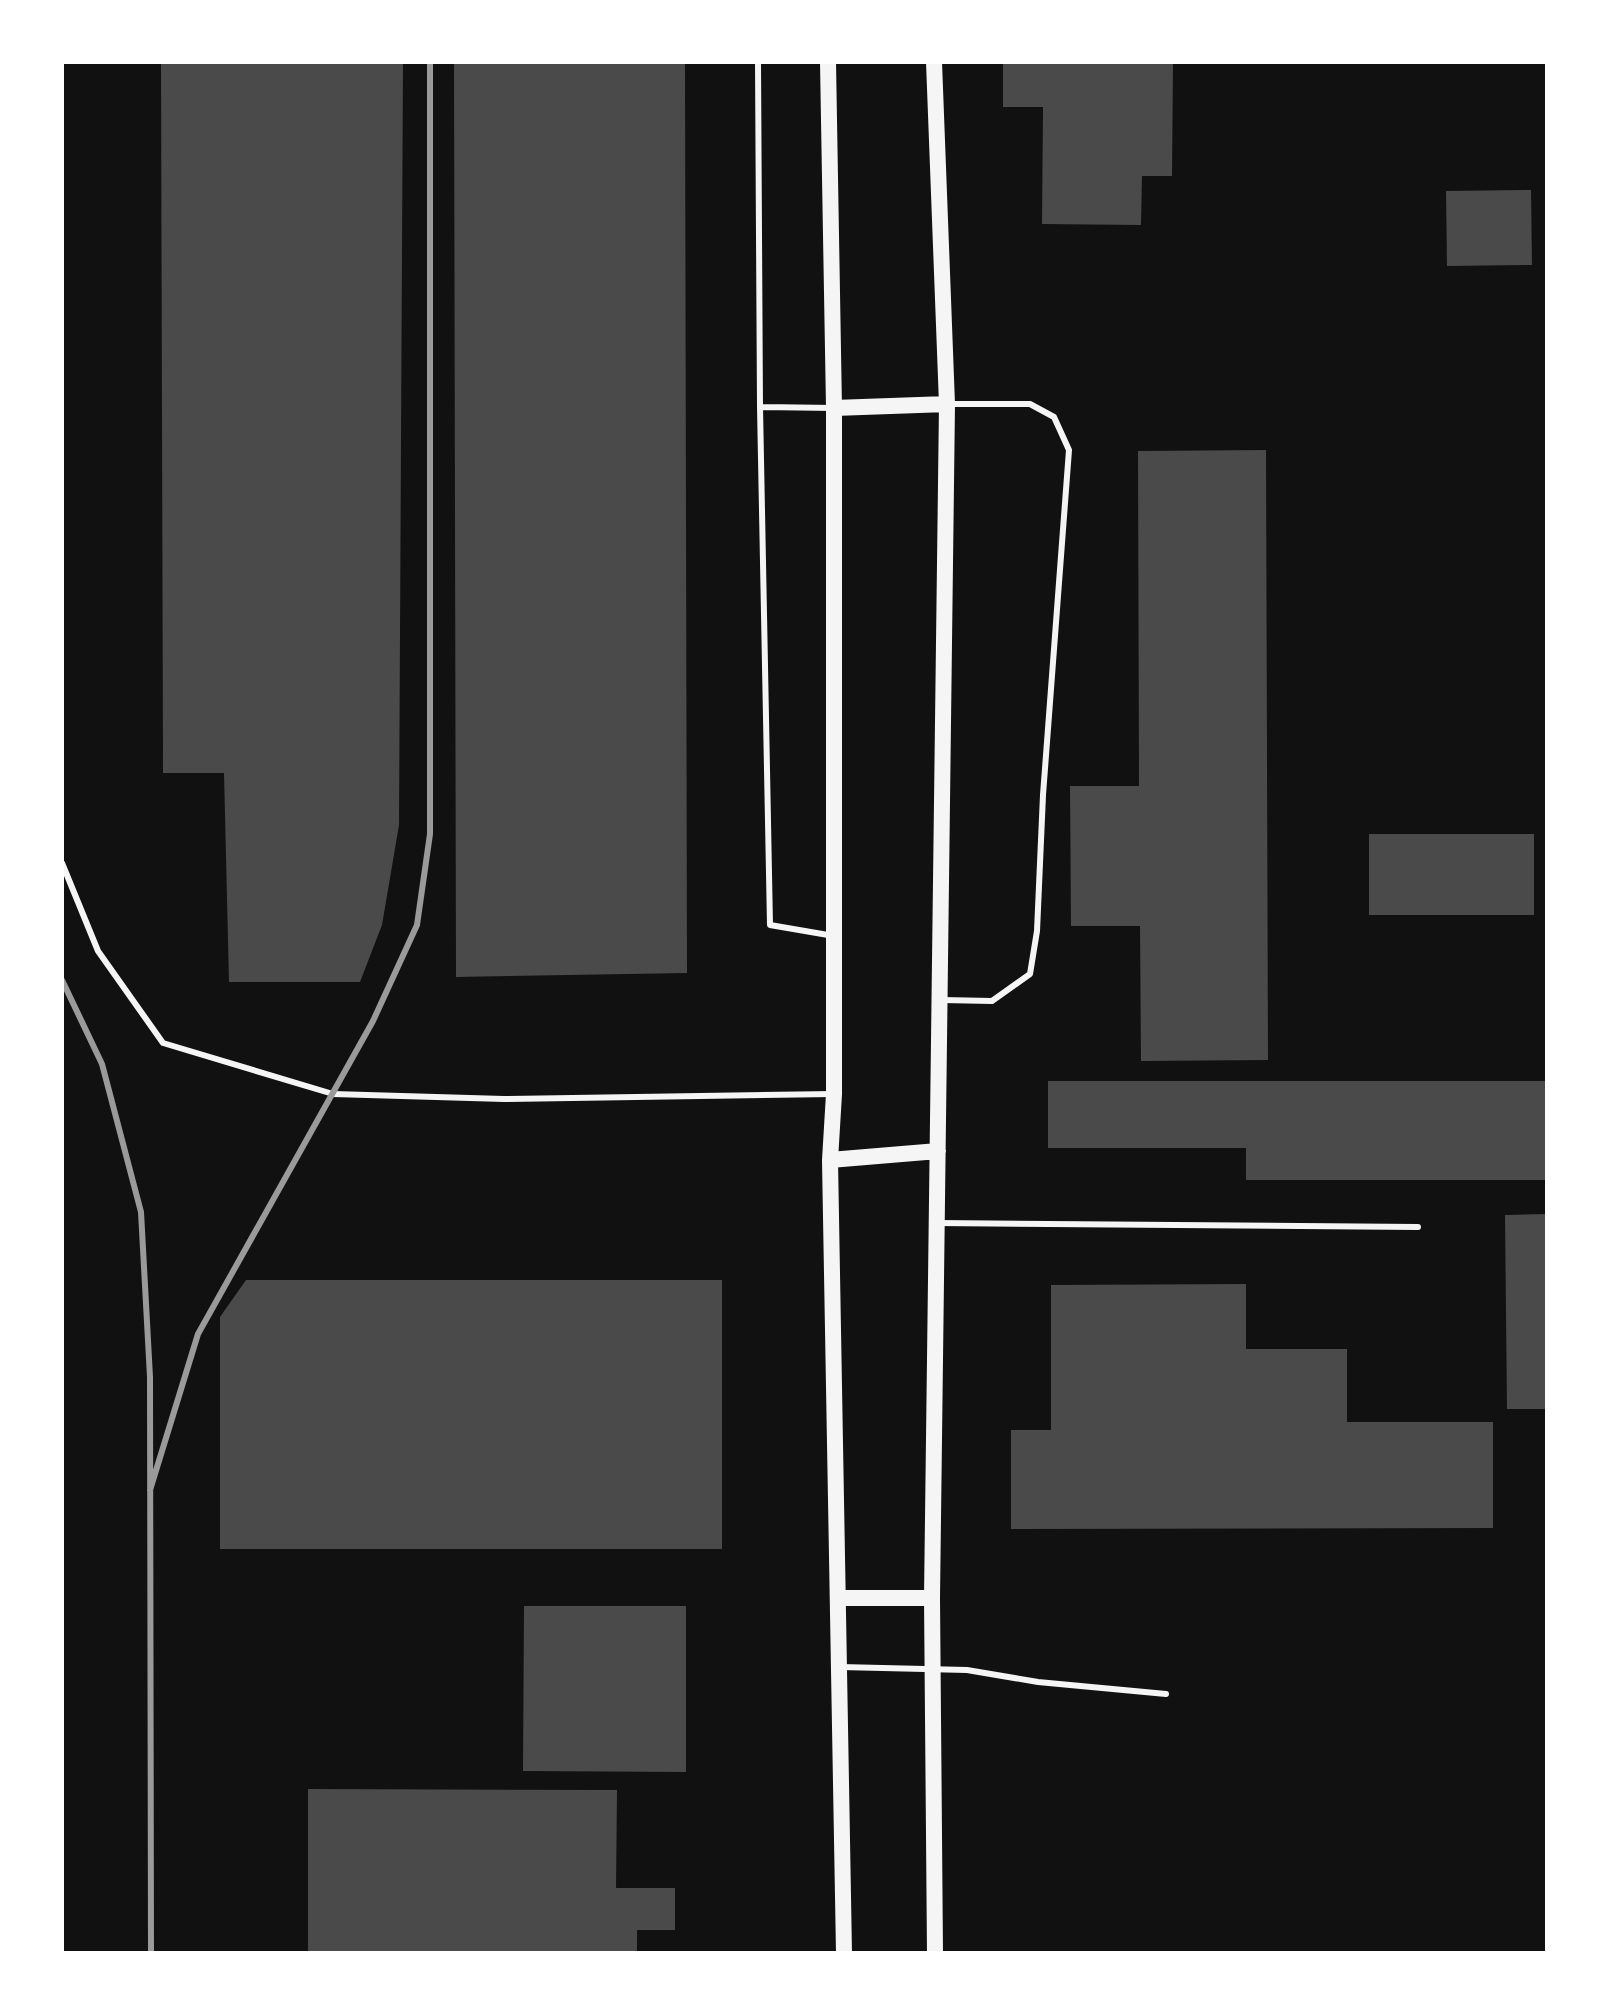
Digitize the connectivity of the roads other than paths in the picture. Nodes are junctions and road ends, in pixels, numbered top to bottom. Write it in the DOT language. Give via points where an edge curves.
graph roads {
  1 [pos="758,62"];
  2 [pos="828,62"];
  3 [pos="934,62"];
  4 [pos="947,404"];
  5 [pos="760,407"];
  6 [pos="834,408"];
  7 [pos="62,863"];
  8 [pos="834,936"];
  9 [pos="940,1000"];
  10 [pos="834,1094"];
  11 [pos="938,1151"];
  12 [pos="830,1160"];
  13 [pos="937,1223"];
  14 [pos="1418,1227"];
  15 [pos="840,1598"];
  16 [pos="932,1598"];
  17 [pos="840,1667"];
  18 [pos="932,1667"];
  19 [pos="1166,1694"];
  20 [pos="844,1953"];
  21 [pos="935,1953"];
  1 -- 5 [label="lane"];
  2 -- 6 [label="main road"];
  3 -- 4 [label="main road"];
  4 -- 6 [label="main road"];
  4 -- 9 [label="main road"];
  4 -- 9 [label="lane" via="1030,404 1054,417 1069,450 1030,974 992,1001"];
  5 -- 6 [label="lane"];
  5 -- 8 [label="lane" via="770,925"];
  6 -- 8 [label="main road"];
  7 -- 10 [label="lane" via="98,951 163,1043 333,1094 504,1099"];
  8 -- 10 [label="main road"];
  9 -- 11 [label="main road"];
  10 -- 12 [label="main road"];
  11 -- 12 [label="main road"];
  11 -- 13 [label="main road"];
  12 -- 15 [label="main road"];
  13 -- 14 [label="lane"];
  13 -- 16 [label="main road"];
  15 -- 16 [label="main road"];
  15 -- 17 [label="main road"];
  16 -- 18 [label="main road"];
  17 -- 18 [label="lane"];
  17 -- 20 [label="main road"];
  18 -- 19 [label="lane"];
  18 -- 21 [label="main road"];
}
